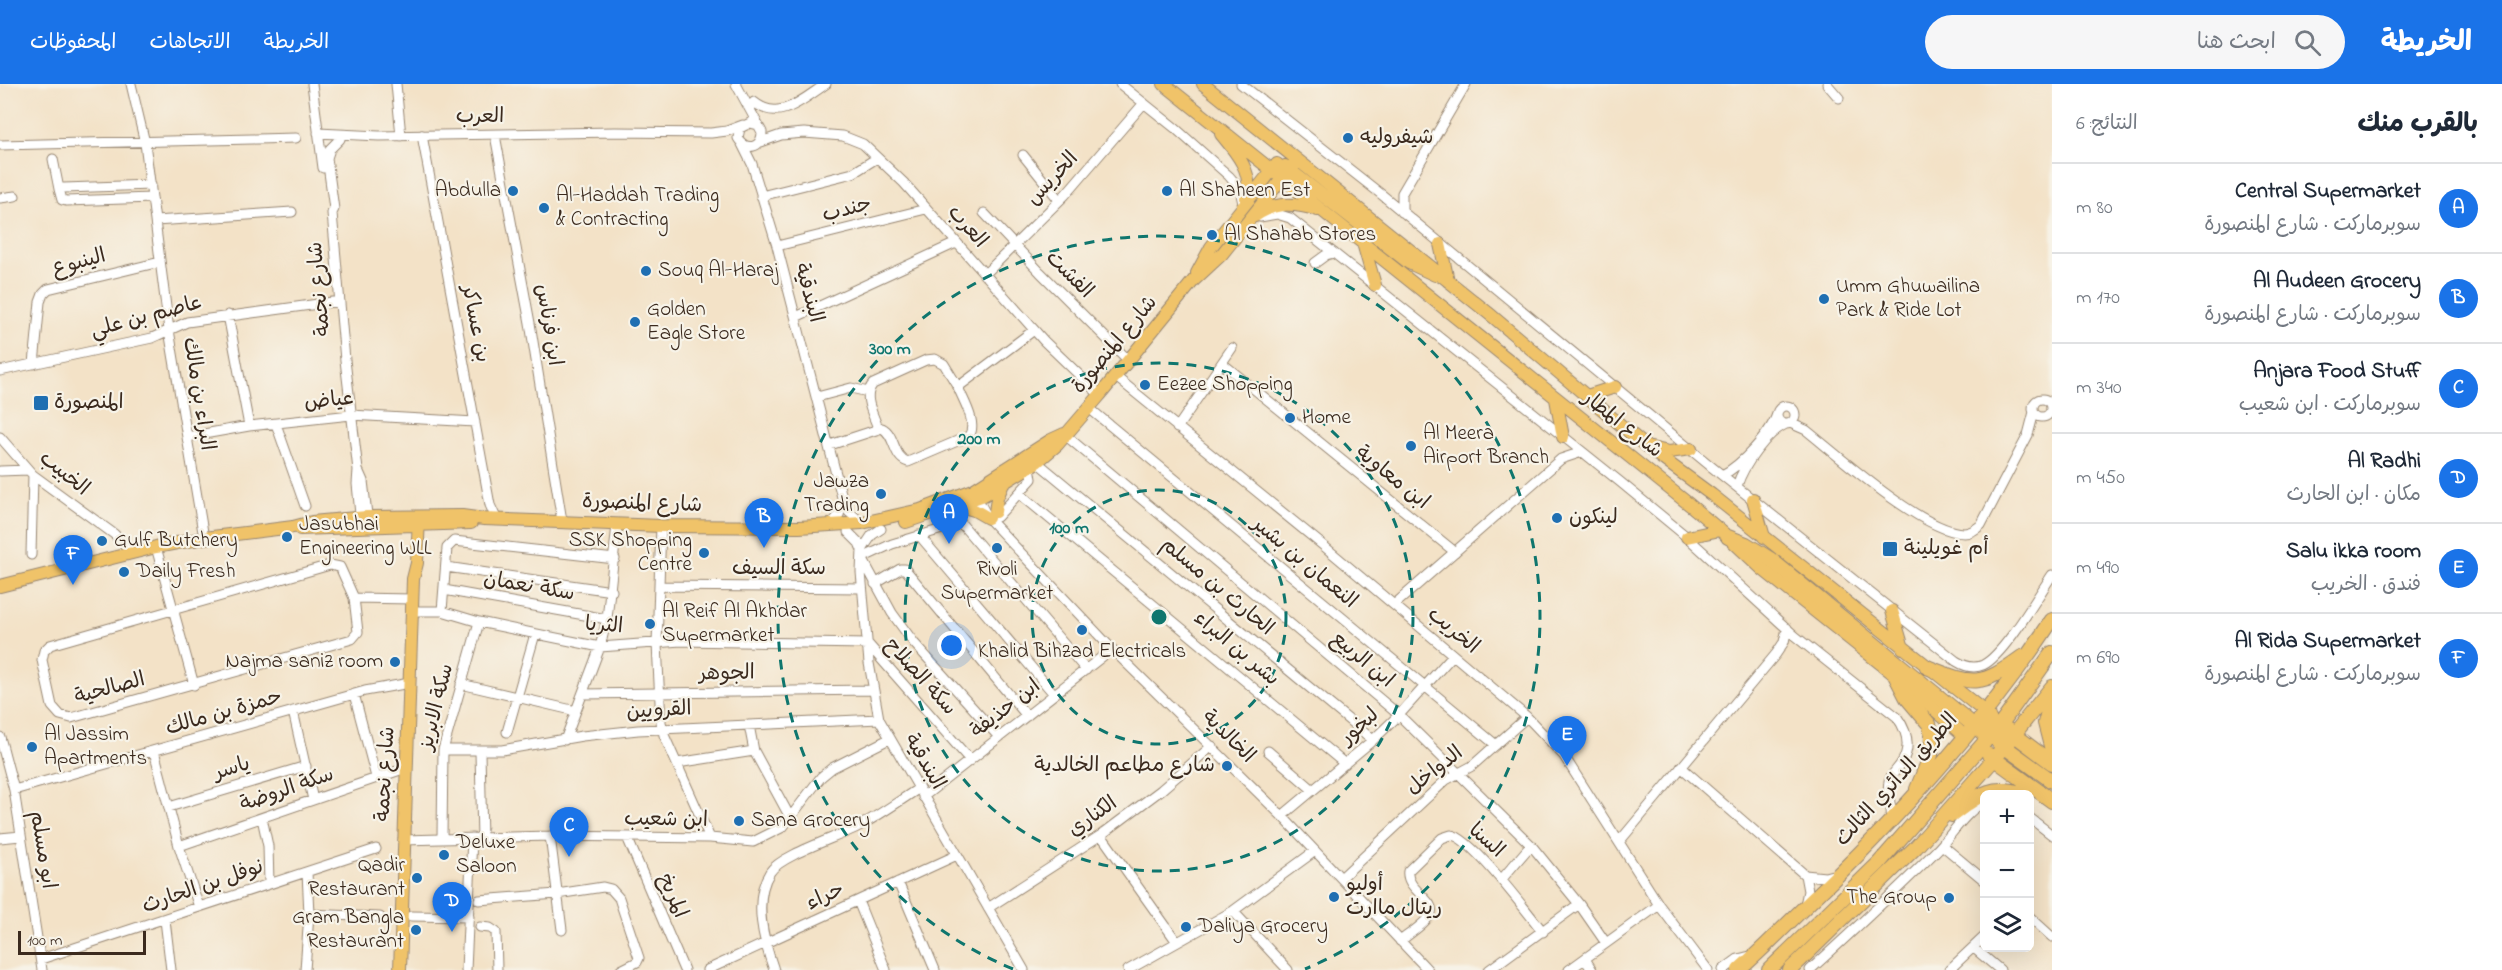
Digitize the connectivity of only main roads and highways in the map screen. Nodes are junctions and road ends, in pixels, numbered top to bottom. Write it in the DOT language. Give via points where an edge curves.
graph roads {
  1 [pos="1164,84"];
  2 [pos="1203,84"];
  3 [pos="1209,120"];
  4 [pos="1286,165"];
  5 [pos="1243,204"];
  6 [pos="1322,211"];
  7 [pos="1249,220"];
  8 [pos="1363,243"];
  9 [pos="1440,244"];
  10 [pos="1445,279"];
  11 [pos="1194,283"];
  12 [pos="1375,285"];
  13 [pos="1616,387"];
  14 [pos="1587,396"];
  15 [pos="1556,399"];
  16 [pos="1064,434"];
  17 [pos="1563,437"];
  18 [pos="1648,448"];
  19 [pos="1691,449"];
  20 [pos="1003,484"];
  21 [pos="978,492"];
  22 [pos="1754,499"];
  23 [pos="953,507"];
  24 [pos="415,521"];
  25 [pos="799,526"];
  26 [pos="1724,533"];
  27 [pos="1687,537"];
  28 [pos="1764,538"];
  29 [pos="0,586"];
  30 [pos="1892,611"];
  31 [pos="2052,620"];
  32 [pos="1903,648"];
  33 [pos="2033,649"];
  34 [pos="2052,653"];
  35 [pos="1927,667"];
  36 [pos="1894,675"];
  37 [pos="2052,687"];
  38 [pos="2052,696"];
  39 [pos="1985,712"];
  40 [pos="2000,723"];
  41 [pos="1970,732"];
  42 [pos="2014,734"];
  43 [pos="1988,739"];
  44 [pos="2004,746"];
  45 [pos="2052,750"];
  46 [pos="2018,756"];
  47 [pos="1994,759"];
  48 [pos="2052,763"];
  49 [pos="2008,769"];
  50 [pos="2052,782"];
  51 [pos="1916,796"];
  52 [pos="1980,796"];
  53 [pos="2034,797"];
  54 [pos="2052,802"];
  55 [pos="1933,828"];
  56 [pos="400,970"];
  57 [pos="1739,970"];
  58 [pos="1769,970"];
  59 [pos="1790,970"];
  1 -- 3 [label="main road, شارع المطار"];
  2 -- 4 [label="main road, شارع المطار"];
  3 -- 4 [label="main road, شارع المطار"];
  3 -- 5 [label="main road" via="1247,173 1250,189"];
  4 -- 5 [label="main road, شارع المنصورة"];
  4 -- 6 [label="main road, شارع المطار"];
  4 -- 7 [label="main road, شارع المنصورة"];
  4 -- 10 [label="main road, شارع المطار"];
  5 -- 11 [label="main road, شارع المنصورة" via="1211,247"];
  6 -- 7 [label="main road" via="1284,204 1267,208"];
  6 -- 8 [label="main road, شارع المطار"];
  7 -- 11 [label="main road, شارع المنصورة"];
  8 -- 12 [label="main road"];
  8 -- 15 [label="main road, شارع المطار"];
  9 -- 10 [label="main road"];
  10 -- 14 [label="main road, شارع المطار"];
  11 -- 16 [label="main road, شارع المنصورة"];
  13 -- 14 [label="main road"];
  14 -- 18 [label="main road, شارع المطار"];
  15 -- 17 [label="main road"];
  15 -- 26 [label="main road, شارع المطار"];
  16 -- 20 [label="main road, شارع المنصورة" via="1057,445"];
  16 -- 21 [label="main road, شارع المنصورة"];
  18 -- 19 [label="main road" via="1669,452"];
  18 -- 28 [label="main road, شارع المطار"];
  20 -- 21 [label="main road, شارع المنصورة"];
  20 -- 23 [label="main road" via="993,516"];
  21 -- 23 [label="main road, شارع المنصورة"];
  21 -- 25 [label="main road, شارع المنصورة" via="862,523"];
  22 -- 28 [label="main road"];
  23 -- 25 [label="main road, شارع المنصورة" via="881,528 848,532 808,531"];
  24 -- 25 [label="main road, شارع المنصورة" via="470,524 490,518 617,525"];
  24 -- 29 [label="main road, شارع المنصورة" via="312,522 204,538"];
  24 -- 56 [label="main road, شارع نجمة"];
  26 -- 27 [label="main road"];
  26 -- 36 [label="main road, شارع المطار" via="1761,568"];
  26 -- 41 [label="highway" via="1776,564"];
  28 -- 32 [label="main road, شارع المطار"];
  30 -- 32 [label="main road"];
  31 -- 33 [label="highway, الطريق الدائري الثالث"];
  32 -- 35 [label="main road, شارع المطار"];
  33 -- 35 [label="highway" via="1983,681 1963,680"];
  33 -- 39 [label="highway, الطريق الدائري الثالث"];
  34 -- 40 [label="highway"];
  35 -- 39 [label="main road, شارع المطار"];
  36 -- 41 [label="main road, شارع المطار"];
  36 -- 51 [label="highway" via="1932,734 1932,751"];
  37 -- 42 [label="highway"];
  38 -- 45 [label="highway" via="2045,723"];
  39 -- 40 [label="highway, شارع المطار"];
  39 -- 41 [label="highway, الطريق الدائري الثالث"];
  39 -- 43 [label="highway" via="1992,725"];
  40 -- 42 [label="highway, شارع المطار"];
  40 -- 43 [label="highway"];
  41 -- 43 [label="highway"];
  41 -- 51 [label="highway, الطريق الدائري الثالث"];
  42 -- 43 [label="highway" via="2005,739"];
  42 -- 44 [label="highway"];
  42 -- 48 [label="highway, شارع المطار"];
  43 -- 44 [label="highway"];
  43 -- 47 [label="highway"];
  43 -- 58 [label="highway" via="1879,863"];
  44 -- 46 [label="highway"];
  44 -- 47 [label="highway"];
  46 -- 49 [label="highway" via="2009,758"];
  46 -- 50 [label="highway"];
  47 -- 49 [label="highway"];
  47 -- 55 [label="highway"];
  49 -- 54 [label="highway"];
  51 -- 57 [label="highway, الطريق الدائري الثالث"];
  52 -- 55 [label="highway"];
  53 -- 54 [label="highway"];
  55 -- 59 [label="highway"];
}
